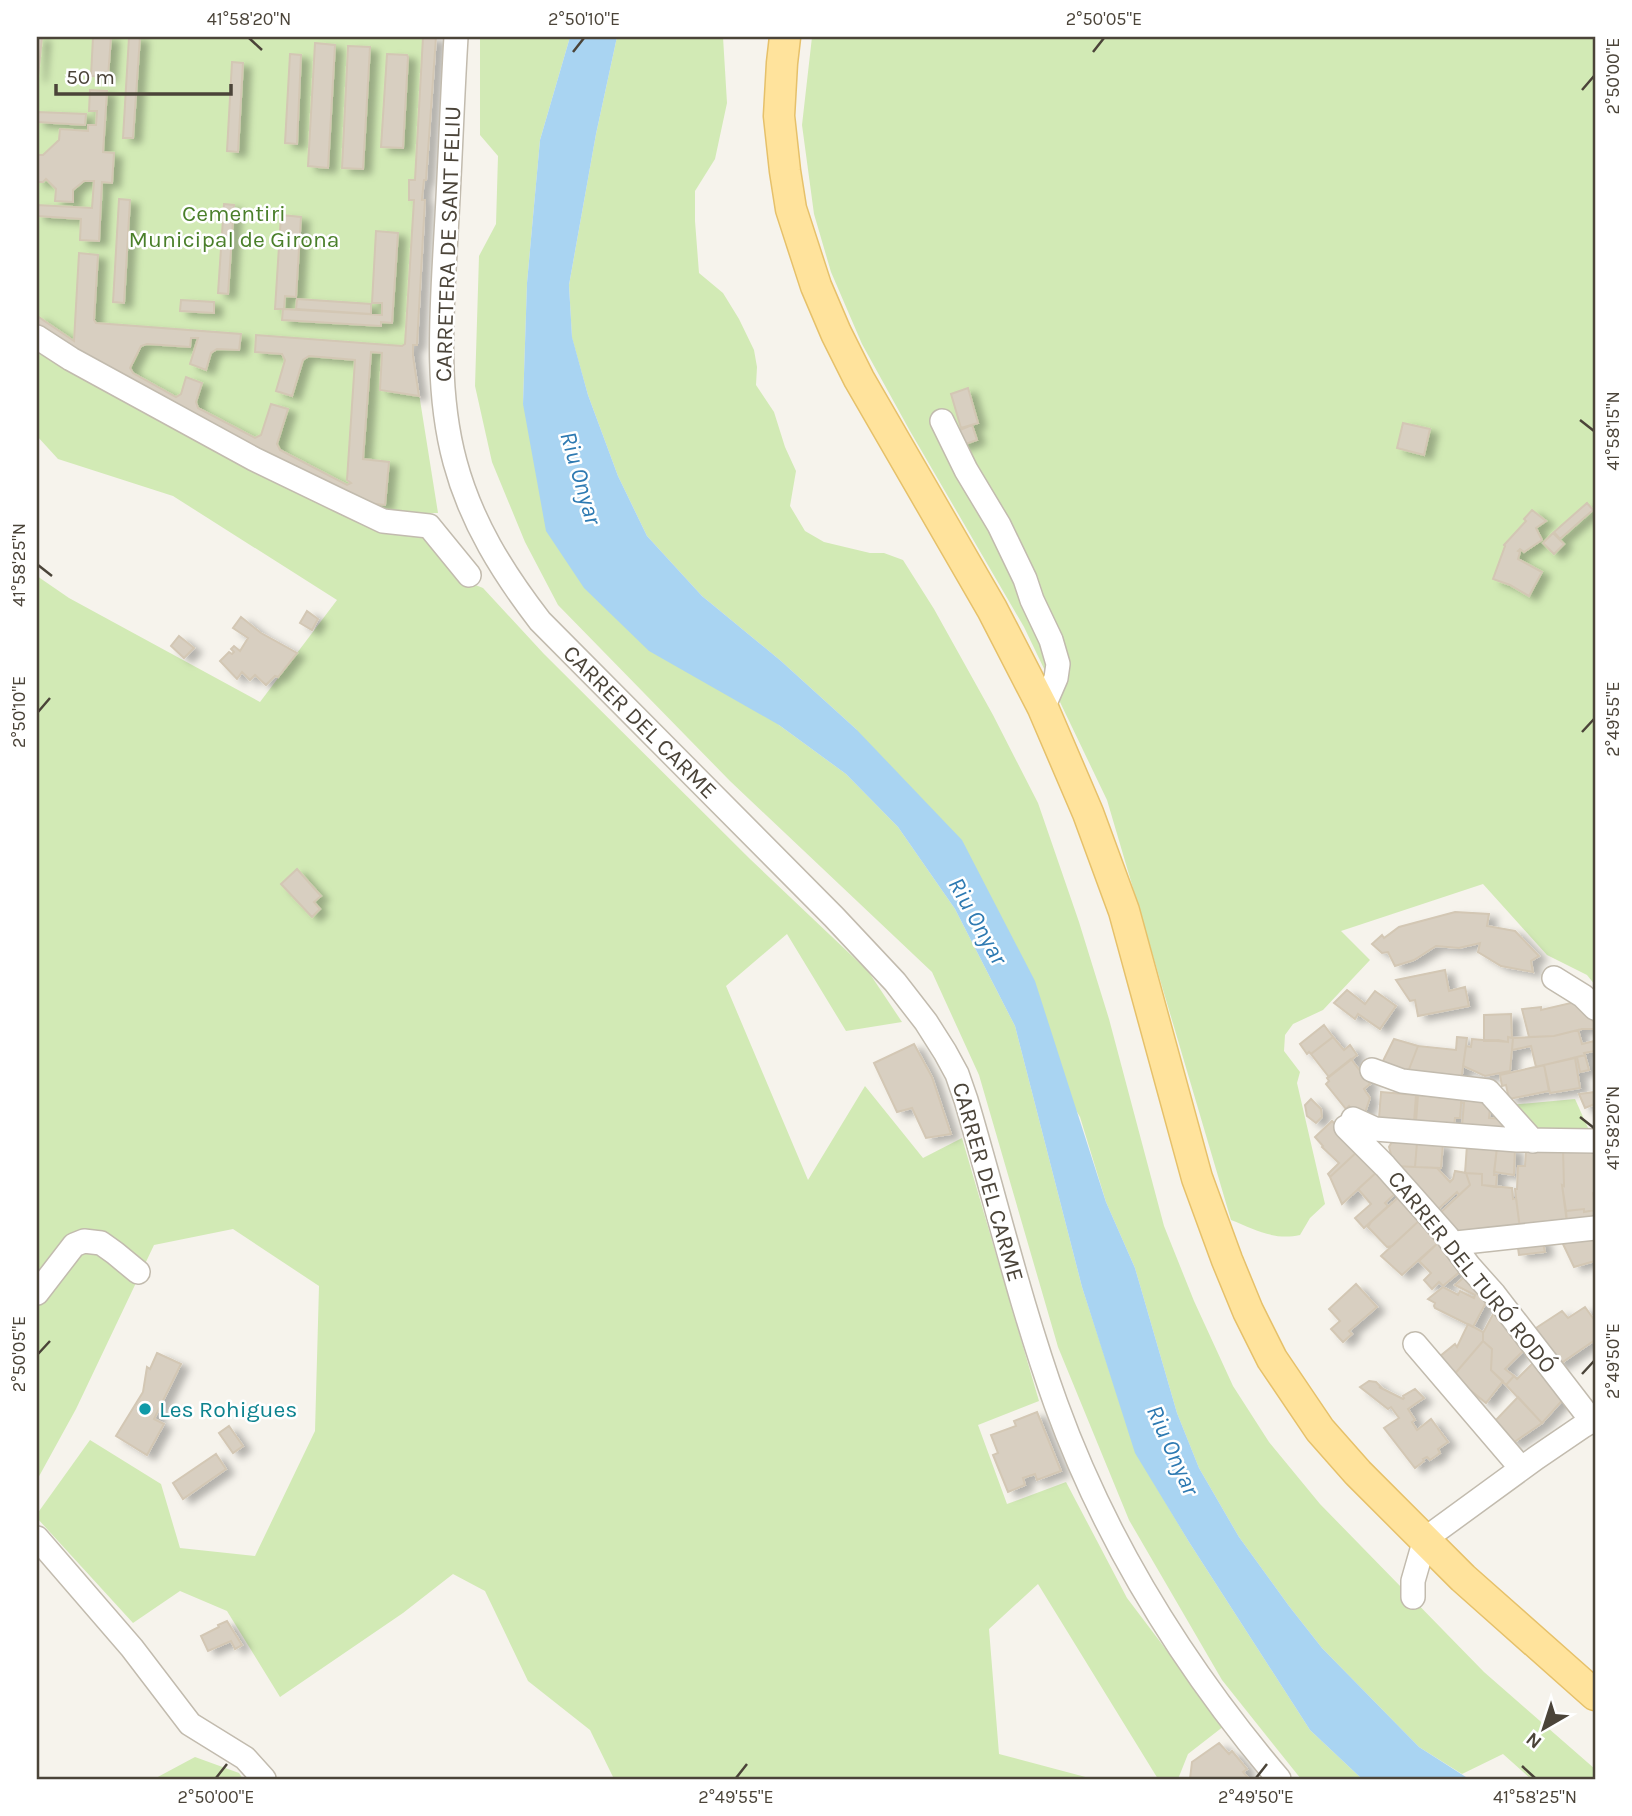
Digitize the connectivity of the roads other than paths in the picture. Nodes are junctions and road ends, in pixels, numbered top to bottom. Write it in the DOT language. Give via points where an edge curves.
graph roads {
  1 [pos="456,37"];
  2 [pos="785,37"];
  3 [pos="37,337"];
  4 [pos="942,421"];
  5 [pos="469,575"];
  6 [pos="524,601"];
  7 [pos="1043,708"];
  8 [pos="1554,978"];
  9 [pos="1595,1008"];
  10 [pos="1372,1070"];
  11 [pos="1385,1130"];
  12 [pos="1533,1141"];
  13 [pos="1595,1141"];
  14 [pos="1378,1159"];
  15 [pos="1595,1228"];
  16 [pos="1456,1243"];
  17 [pos="138,1272"];
  18 [pos="37,1293"];
  19 [pos="1416,1344"];
  20 [pos="1594,1420"];
  21 [pos="1521,1468"];
  22 [pos="37,1538"];
  23 [pos="1425,1539"];
  24 [pos="1413,1597"];
  25 [pos="1595,1695"];
  26 [pos="264,1779"];
  27 [pos="1279,1779"];
  1 -- 6 [label="street, CARRETERA DE SANT FELIU" via="441,378 455,463 470,506 487,543"];
  2 -- 7 [label="main road" via="779,116 785,171 791,209 816,286 859,379 992,609"];
  3 -- 5 [label="street" via="254,459 343,502 383,521 429,526"];
  4 -- 7 [label="street" via="999,525 1051,640 1058,664"];
  6 -- 27 [label="street, CARRER DEL CARME" via="877,962 926,1022 967,1100 1056,1404 1094,1494 1117,1543 1187,1658"];
  7 -- 23 [label="main road" via="1124,911 1197,1178 1248,1311 1272,1359 1320,1430"];
  8 -- 9 [label="street"];
  10 -- 12 [label="street" via="1402,1081 1488,1091"];
  11 -- 12 [label="street"];
  11 -- 14 [label="street"];
  11 -- 14 [label="street, CARRER DEL TURÓ RODÓ" via="1350,1123"];
  12 -- 13 [label="street"];
  14 -- 20 [label="street, CARRER DEL TURÓ RODÓ" via="1447,1236"];
  15 -- 16 [label="street"];
  17 -- 18 [label="street" via="101,1243 84,1241 74,1245"];
  19 -- 21 [label="street"];
  20 -- 21 [label="street"];
  21 -- 23 [label="street"];
  22 -- 26 [label="street" via="190,1724 244,1758"];
  23 -- 24 [label="street"];
  23 -- 25 [label="main road"];
}
